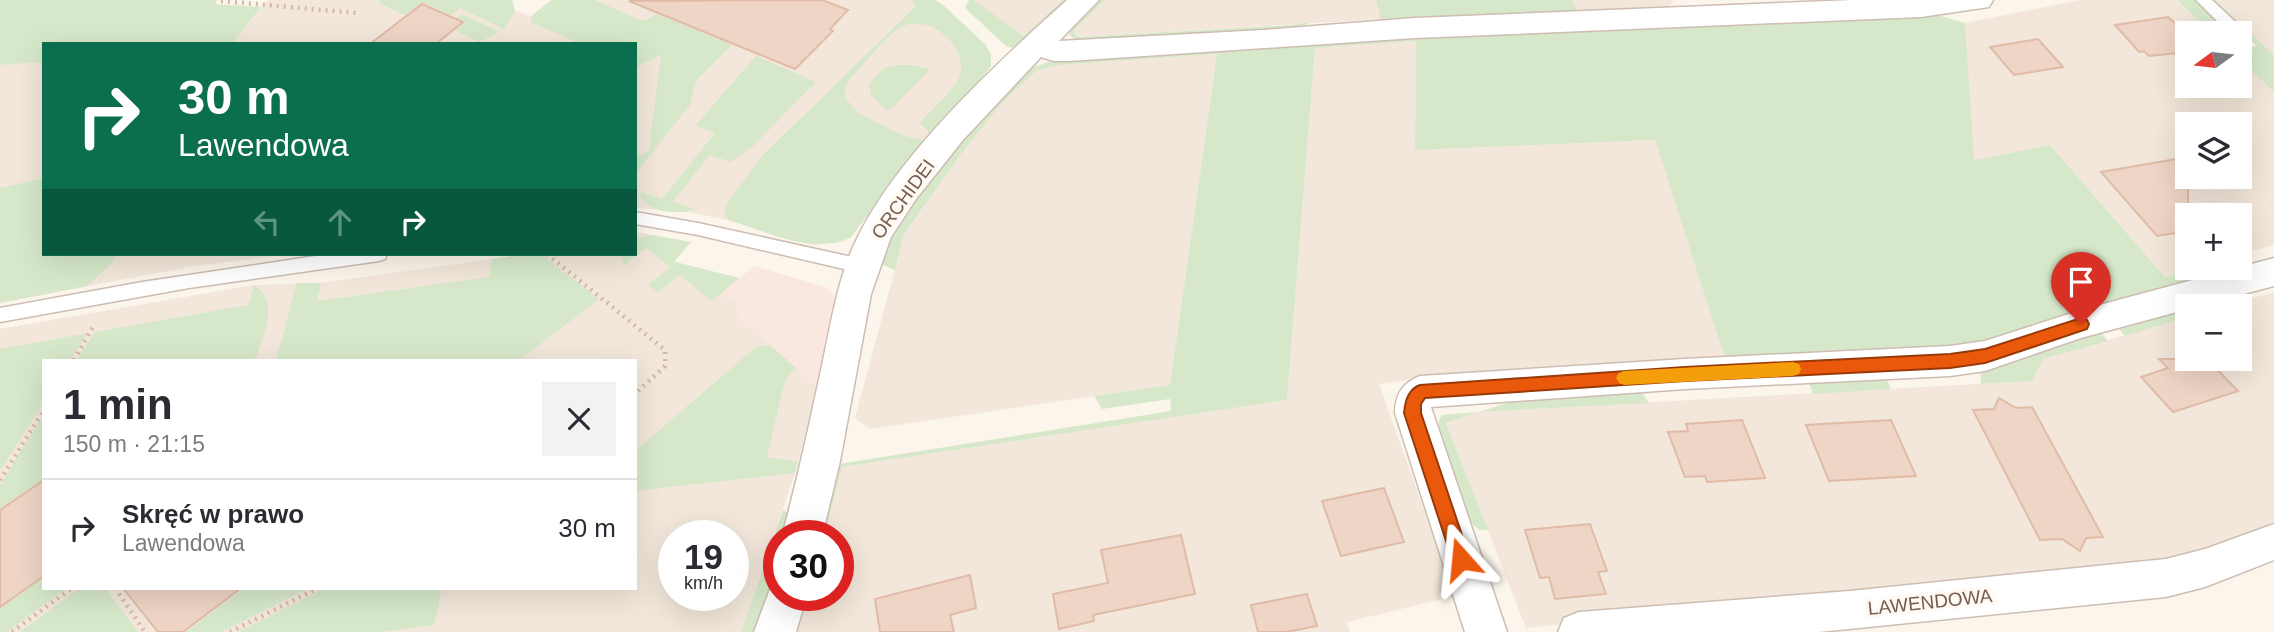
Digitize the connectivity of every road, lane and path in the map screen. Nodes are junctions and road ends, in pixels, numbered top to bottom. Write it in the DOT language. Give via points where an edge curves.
graph roads {
  1 [pos="1085,0"];
  2 [pos="2203,0"];
  3 [pos="221,1"];
  4 [pos="1965,1"];
  5 [pos="1694,8"];
  6 [pos="357,13"];
  7 [pos="2225,21"];
  8 [pos="1036,44"];
  9 [pos="637,218"];
  10 [pos="364,256"];
  11 [pos="549,256"];
  12 [pos="861,267"];
  13 [pos="2274,272"];
  14 [pos="0,315"];
  15 [pos="637,392"];
  16 [pos="42,413"];
  17 [pos="0,480"];
  18 [pos="806,520"];
  19 [pos="2274,542"];
  20 [pos="69,590"];
  21 [pos="116,590"];
  22 [pos="314,590"];
  23 [pos="782,611"];
  24 [pos="12,632"];
  25 [pos="145,632"];
  26 [pos="230,632"];
  27 [pos="775,632"];
  28 [pos="1486,632"];
  29 [pos="1580,632"];
  1 -- 8 [label="street, ORCHIDEI"];
  2 -- 7 [label="lane"];
  3 -- 6 [label="path"];
  4 -- 5 [label="street"];
  5 -- 8 [label="street" via="1069,51"];
  8 -- 12 [label="street, ORCHIDEI" via="948,138 883,220"];
  9 -- 12 [label="lane"];
  10 -- 14 [label="lane" via="200,278"];
  11 -- 15 [label="path" via="665,350 665,366"];
  12 -- 18 [label="street, ORCHIDEI"];
  13 -- 28 [label="street" via="2081,324 1985,356 1950,361 1420,392 1413,413"];
  16 -- 17 [label="path"];
  19 -- 29 [label="street, LAWENDOWA" via="2166,578"];
  20 -- 24 [label="path"];
  21 -- 25 [label="path"];
  22 -- 26 [label="path"];
  23 -- 27 [label="street"];
}
